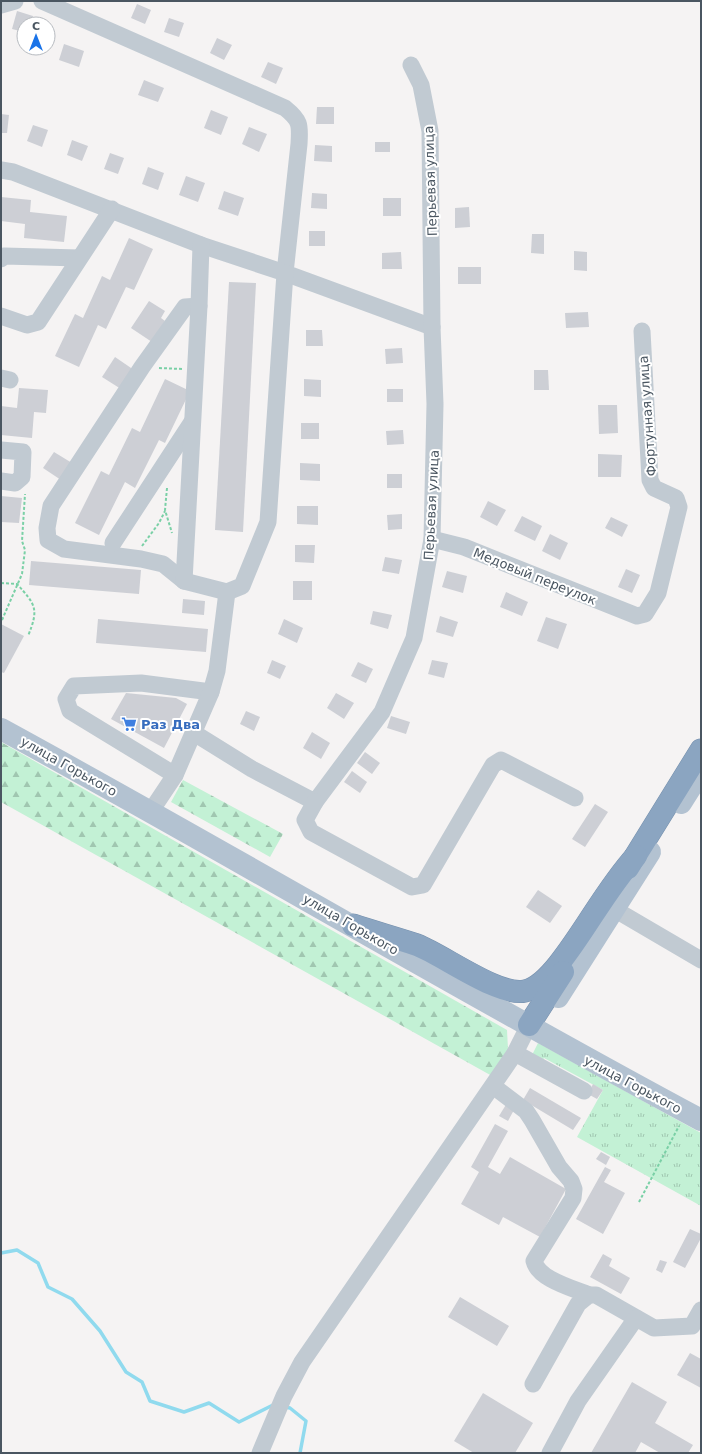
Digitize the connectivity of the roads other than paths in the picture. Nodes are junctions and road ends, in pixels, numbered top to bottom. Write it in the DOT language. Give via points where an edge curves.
graph roads {
  1 [pos="15,1"];
  2 [pos="42,1"];
  3 [pos="1,5"];
  4 [pos="68,7"];
  5 [pos="411,65"];
  6 [pos="1,170"];
  7 [pos="112,210"];
  8 [pos="201,244"];
  9 [pos="79,258"];
  10 [pos="1,259"];
  11 [pos="285,273"];
  12 [pos="199,306"];
  13 [pos="1,316"];
  14 [pos="432,327"];
  15 [pos="642,331"];
  16 [pos="192,422"];
  17 [pos="1,450"];
  18 [pos="1,481"];
  19 [pos="432,539"];
  20 [pos="114,543"];
  21 [pos="184,581"];
  22 [pos="228,592"];
  23 [pos="637,616"];
  24 [pos="212,692"];
  25 [pos="1,729"];
  26 [pos="194,733"];
  27 [pos="701,750"];
  28 [pos="701,771"];
  29 [pos="175,775"];
  30 [pos="575,798"];
  31 [pos="316,802"];
  32 [pos="151,811"];
  33 [pos="636,856"];
  34 [pos="614,909"];
  35 [pos="353,925"];
  36 [pos="701,960"];
  37 [pos="533,1028"];
  38 [pos="515,1053"];
  39 [pos="492,1086"];
  40 [pos="584,1091"];
  41 [pos="694,1116"];
  42 [pos="589,1295"];
  43 [pos="701,1310"];
  44 [pos="636,1318"];
  45 [pos="533,1384"];
  46 [pos="260,1453"];
  47 [pos="550,1453"];
  1 -- 3 [label="street"];
  2 -- 4 [label="street"];
  4 -- 11 [label="street" via="285,108 294,115 299,122 299,144"];
  5 -- 14 [label="street, Перьевая улица" via="421,85 430,131"];
  6 -- 7 [label="street" via="13,172"];
  7 -- 8 [label="street"];
  7 -- 9 [label="street"];
  8 -- 11 [label="street"];
  8 -- 12 [label="street"];
  9 -- 10 [label="street" via="4,256"];
  9 -- 13 [label="street" via="38,322 27,325"];
  11 -- 14 [label="street"];
  11 -- 22 [label="street" via="268,522 242,586"];
  12 -- 16 [label="street"];
  12 -- 21 [label="street" via="185,307 142,368 51,506 46,528 48,540 64,549 163,564"];
  14 -- 19 [label="street, Перьевая улица" via="435,404"];
  15 -- 23 [label="street, Фортунная улица" via="650,480 654,488 676,498 678,507 658,593 645,614"];
  16 -- 20 [label="street"];
  16 -- 21 [label="street"];
  17 -- 18 [label="street" via="23,452 22,477 15,483"];
  19 -- 23 [label="street, Медовый переулок" via="464,547"];
  19 -- 31 [label="street, Перьевая улица" via="414,638 382,712"];
  21 -- 22 [label="street"];
  22 -- 24 [label="street"];
  24 -- 26 [label="street"];
  24 -- 29 [label="street" via="141,683 74,686 66,699 70,711"];
  25 -- 32 [label="main road, улица Горького"];
  26 -- 29 [label="street"];
  26 -- 31 [label="street"];
  27 -- 33 [label="highway"];
  28 -- 34 [label="main road"];
  29 -- 32 [label="street"];
  30 -- 31 [label="street, Перьевая улица" via="500,760 492,765 423,885 412,887 311,832 306,820"];
  32 -- 35 [label="main road, улица Горького"];
  33 -- 35 [label="highway" via="618,876 559,964 547,978 525,991 498,987 418,946"];
  33 -- 37 [label="highway"];
  34 -- 36 [label="street"];
  34 -- 37 [label="main road"];
  35 -- 37 [label="main road, улица Горького"];
  37 -- 38 [label="street"];
  37 -- 41 [label="main road, улица Горького"];
  38 -- 39 [label="street"];
  38 -- 40 [label="street"];
  39 -- 42 [label="street" via="526,1111 574,1190 573,1198 534,1261 536,1268 542,1275"];
  39 -- 46 [label="street" via="302,1362 284,1396"];
  42 -- 44 [label="street" via="596,1295"];
  42 -- 45 [label="street" via="578,1304"];
  43 -- 44 [label="street" via="692,1326 654,1328"];
  44 -- 47 [label="street" via="578,1401"];
}
